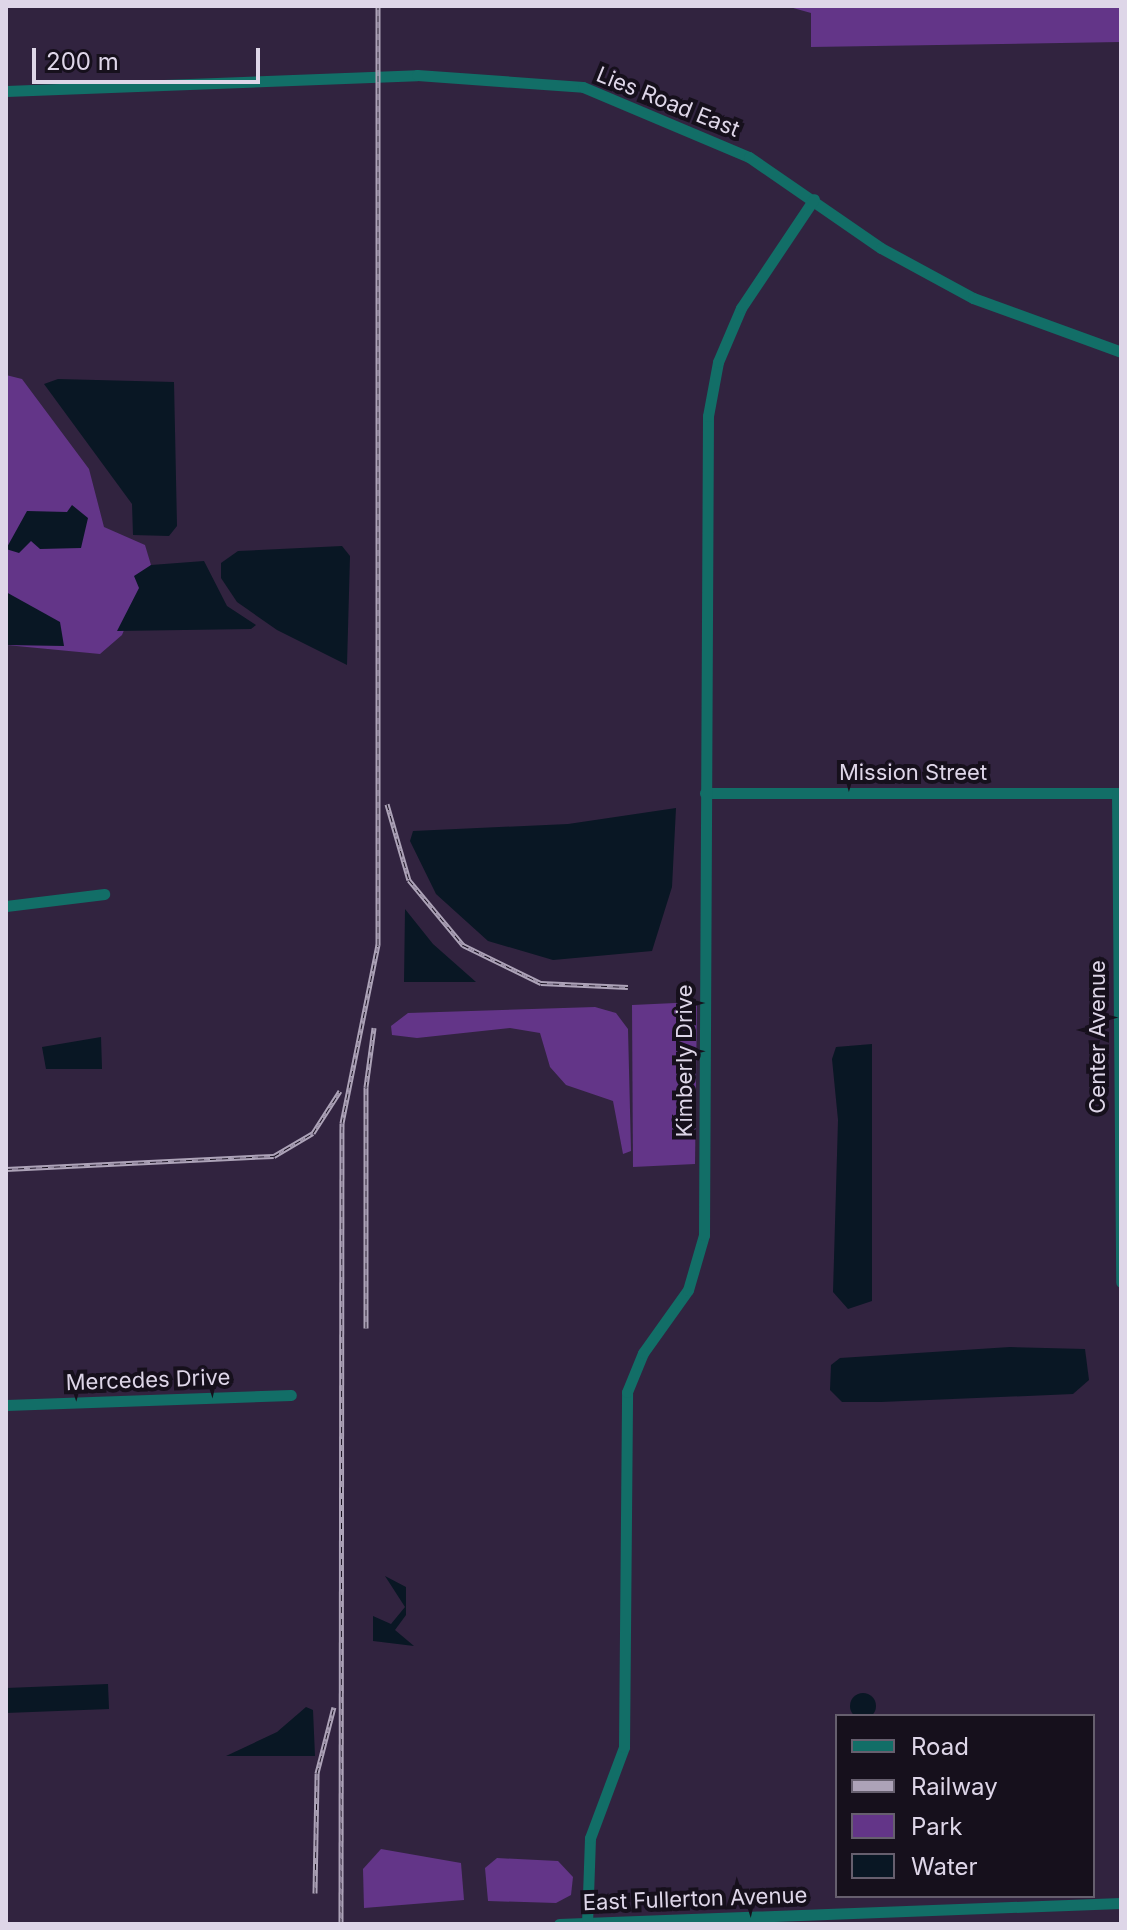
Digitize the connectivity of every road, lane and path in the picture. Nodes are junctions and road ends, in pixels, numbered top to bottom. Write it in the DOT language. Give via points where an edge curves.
graph roads {
  1 [pos="6,91"];
  2 [pos="814,199"];
  3 [pos="1121,352"];
  4 [pos="705,793"];
  5 [pos="1119,793"];
  6 [pos="104,894"];
  7 [pos="6,906"];
  8 [pos="1121,1282"];
  9 [pos="291,1395"];
  10 [pos="6,1405"];
  11 [pos="1121,1903"];
  12 [pos="559,1924"];
  13 [pos="587,1924"];
  1 -- 2 [label="street, Lies Road East" via="417,75 583,87 715,140"];
  2 -- 3 [label="street, Lies Road East" via="881,248 973,298"];
  2 -- 4 [label="street, Kimberly Drive" via="741,308 714,386 705,462"];
  4 -- 5 [label="street, Mission Street"];
  4 -- 13 [label="street, Kimberly Drive" via="704,1235 693,1280 643,1353 627,1392 624,1747 590,1838"];
  5 -- 8 [label="street, Center Avenue"];
  6 -- 7 [label="street"];
  9 -- 10 [label="street, Mercedes Drive"];
  11 -- 13 [label="street, East Fullerton Avenue"];
  12 -- 13 [label="street, East Fullerton Avenue"];
}
